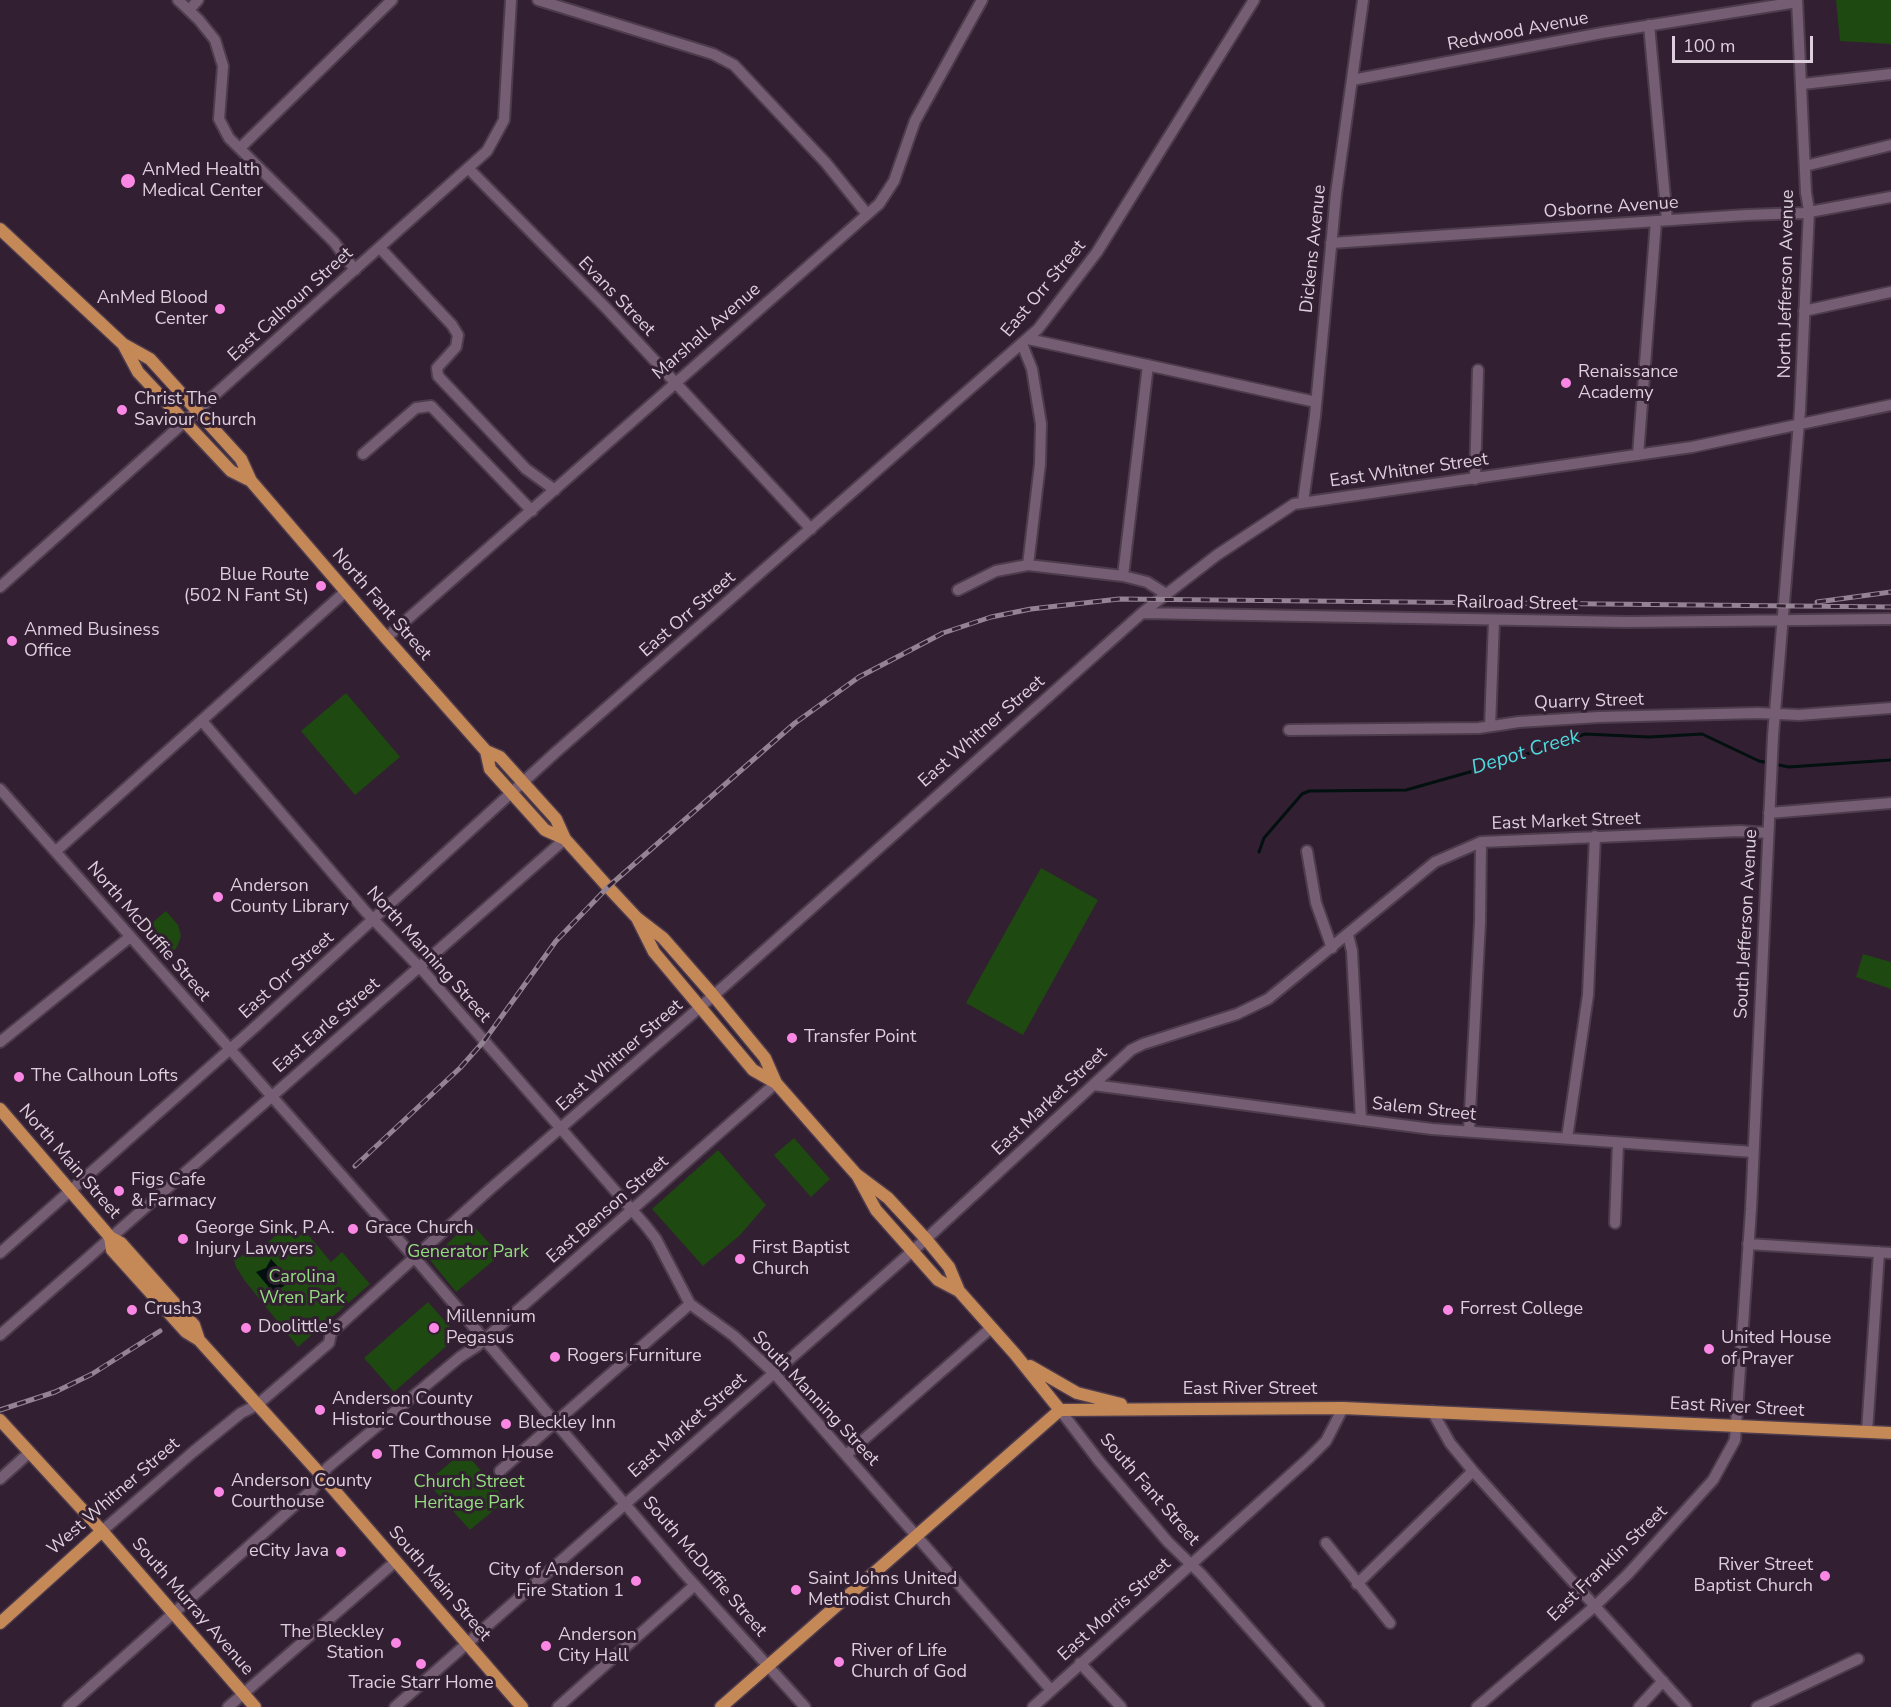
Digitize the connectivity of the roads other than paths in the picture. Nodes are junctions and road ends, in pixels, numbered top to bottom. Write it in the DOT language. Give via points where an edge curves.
graph roads {
  1 [pos="178,0"];
  2 [pos="198,0"];
  3 [pos="392,0"];
  4 [pos="512,0"];
  5 [pos="538,0"];
  6 [pos="982,0"];
  7 [pos="1254,0"];
  8 [pos="1363,0"];
  9 [pos="1797,1"];
  10 [pos="189,10"];
  11 [pos="1649,25"];
  12 [pos="1891,74"];
  13 [pos="1353,80"];
  14 [pos="1803,84"];
  15 [pos="1891,145"];
  16 [pos="240,148"];
  17 [pos="1805,166"];
  18 [pos="469,169"];
  19 [pos="1891,197"];
  20 [pos="1809,210"];
  21 [pos="867,214"];
  22 [pos="1667,220"];
  23 [pos="1656,221"];
  24 [pos="0,229"];
  25 [pos="1331,243"];
  26 [pos="380,248"];
  27 [pos="355,270"];
  28 [pos="1891,292"];
  29 [pos="1804,310"];
  30 [pos="1025,341"];
  31 [pos="123,344"];
  32 [pos="1148,365"];
  33 [pos="1478,370"];
  34 [pos="674,383"];
  35 [pos="1316,402"];
  36 [pos="1891,405"];
  37 [pos="198,410"];
  38 [pos="186,421"];
  39 [pos="1798,425"];
  40 [pos="363,454"];
  41 [pos="1638,455"];
  42 [pos="1475,479"];
  43 [pos="251,481"];
  44 [pos="555,490"];
  45 [pos="1303,502"];
  46 [pos="531,511"];
  47 [pos="811,529"];
  48 [pos="1028,565"];
  49 [pos="1123,576"];
  50 [pos="0,587"];
  51 [pos="958,590"];
  52 [pos="346,591"];
  53 [pos="1166,594"];
  54 [pos="1142,613"];
  55 [pos="1891,619"];
  56 [pos="1494,620"];
  57 [pos="1783,622"];
  58 [pos="386,638"];
  59 [pos="1891,708"];
  60 [pos="1775,713"];
  61 [pos="202,721"];
  62 [pos="1490,726"];
  63 [pos="1290,730"];
  64 [pos="486,751"];
  65 [pos="523,782"];
  66 [pos="0,789"];
  67 [pos="512,794"];
  68 [pos="1891,803"];
  69 [pos="1769,813"];
  70 [pos="1768,833"];
  71 [pos="1595,836"];
  72 [pos="565,839"];
  73 [pos="1481,842"];
  74 [pos="1307,850"];
  75 [pos="56,851"];
  76 [pos="637,918"];
  77 [pos="374,919"];
  78 [pos="1348,935"];
  79 [pos="130,937"];
  80 [pos="1332,948"];
  81 [pos="419,967"];
  82 [pos="713,995"];
  83 [pos="700,1007"];
  84 [pos="0,1041"];
  85 [pos="229,1050"];
  86 [pos="776,1083"];
  87 [pos="1093,1085"];
  88 [pos="271,1096"];
  89 [pos="0,1109"];
  90 [pos="1361,1120"];
  91 [pos="562,1129"];
  92 [pos="1469,1131"];
  93 [pos="1567,1138"];
  94 [pos="1618,1143"];
  95 [pos="1753,1152"];
  96 [pos="856,1174"];
  97 [pos="69,1191"];
  98 [pos="632,1210"];
  99 [pos="1615,1223"];
  100 [pos="110,1237"];
  101 [pos="926,1239"];
  102 [pos="1748,1244"];
  103 [pos="912,1251"];
  104 [pos="1879,1252"];
  105 [pos="0,1253"];
  106 [pos="1891,1253"];
  107 [pos="415,1259"];
  108 [pos="959,1291"];
  109 [pos="690,1304"];
  110 [pos="991,1328"];
  111 [pos="0,1335"];
  112 [pos="485,1339"];
  113 [pos="1015,1354"];
  114 [pos="774,1373"];
  115 [pos="257,1405"];
  116 [pos="1343,1408"];
  117 [pos="1140,1409"];
  118 [pos="1060,1410"];
  119 [pos="1432,1411"];
  120 [pos="0,1420"];
  121 [pos="556,1421"];
  122 [pos="1738,1426"];
  123 [pos="1867,1432"];
  124 [pos="1891,1433"];
  125 [pos="30,1452"];
  126 [pos="846,1455"];
  127 [pos="500,1471"];
  128 [pos="1473,1471"];
  129 [pos="322,1476"];
  130 [pos="0,1479"];
  131 [pos="626,1502"];
  132 [pos="102,1531"];
  133 [pos="916,1536"];
  134 [pos="1326,1543"];
  135 [pos="396,1561"];
  136 [pos="1190,1564"];
  137 [pos="1358,1584"];
  138 [pos="695,1585"];
  139 [pos="1594,1606"];
  140 [pos="173,1612"];
  141 [pos="0,1623"];
  142 [pos="1390,1623"];
  143 [pos="467,1644"];
  144 [pos="1858,1659"];
  145 [pos="1080,1663"];
  146 [pos="769,1666"];
  147 [pos="1663,1681"];
  148 [pos="1051,1690"];
  149 [pos="243,1694"];
  150 [pos="1036,1706"];
  151 [pos="68,1707"];
  152 [pos="228,1707"];
  153 [pos="255,1707"];
  154 [pos="395,1707"];
  155 [pos="522,1707"];
  156 [pos="558,1707"];
  157 [pos="721,1707"];
  158 [pos="805,1707"];
  159 [pos="1121,1707"];
  160 [pos="1319,1707"];
  161 [pos="1477,1707"];
  162 [pos="1639,1707"];
  163 [pos="1686,1707"];
  164 [pos="1757,1707"];
  1 -- 10 [label="street"];
  2 -- 10 [label="street"];
  3 -- 16 [label="street"];
  4 -- 18 [label="street, East Calhoun Street" via="504,120 487,151"];
  5 -- 21 [label="street" via="713,54 734,65 826,163"];
  6 -- 21 [label="street, Marshall Avenue" via="915,121 894,181"];
  7 -- 30 [label="street, East Orr Street" via="1097,252"];
  8 -- 13 [label="street, Dickens Avenue"];
  9 -- 11 [label="street, Redwood Avenue"];
  9 -- 14 [label="street, North Jefferson Avenue"];
  10 -- 16 [label="street" via="214,39 223,66 219,118 229,138"];
  11 -- 13 [label="street, Redwood Avenue"];
  11 -- 22 [label="street"];
  12 -- 14 [label="street"];
  13 -- 25 [label="street, Dickens Avenue"];
  14 -- 17 [label="street, North Jefferson Avenue"];
  15 -- 17 [label="street"];
  16 -- 27 [label="street" via="334,242"];
  17 -- 20 [label="street, North Jefferson Avenue"];
  18 -- 26 [label="street, East Calhoun Street"];
  18 -- 34 [label="street, Evans Street"];
  19 -- 20 [label="street, Osborne Avenue"];
  20 -- 22 [label="street, Osborne Avenue"];
  20 -- 29 [label="street, North Jefferson Avenue"];
  21 -- 34 [label="street, Marshall Avenue"];
  22 -- 23 [label="street, Osborne Avenue"];
  23 -- 25 [label="street, Osborne Avenue"];
  23 -- 41 [label="street"];
  24 -- 31 [label="main road, North Fant Street"];
  25 -- 35 [label="street, Dickens Avenue"];
  26 -- 27 [label="street, East Calhoun Street"];
  26 -- 44 [label="street" via="458,335 456,347 437,368 438,376 526,469"];
  27 -- 37 [label="street, East Calhoun Street"];
  28 -- 29 [label="street"];
  29 -- 39 [label="street, North Jefferson Avenue"];
  30 -- 32 [label="street"];
  30 -- 47 [label="street, East Orr Street"];
  30 -- 48 [label="street" via="1041,424"];
  31 -- 37 [label="main road, North Fant Street" via="150,359"];
  31 -- 38 [label="main road, North Fant Street" via="138,372"];
  32 -- 35 [label="street"];
  32 -- 49 [label="street"];
  33 -- 42 [label="street"];
  34 -- 44 [label="street, Marshall Avenue"];
  34 -- 47 [label="street, Evans Street"];
  35 -- 45 [label="street, Dickens Avenue"];
  36 -- 39 [label="street, East Whitner Street"];
  37 -- 38 [label="street, East Calhoun Street"];
  37 -- 43 [label="main road, North Fant Street" via="241,459"];
  38 -- 43 [label="main road, North Fant Street" via="231,471"];
  38 -- 50 [label="street, East Calhoun Street"];
  39 -- 41 [label="street, East Whitner Street"];
  39 -- 57 [label="street, South Jefferson Avenue"];
  40 -- 46 [label="street" via="416,408 431,406"];
  41 -- 42 [label="street, East Whitner Street"];
  42 -- 45 [label="street, East Whitner Street"];
  43 -- 52 [label="main road, North Fant Street"];
  44 -- 46 [label="street, Marshall Avenue"];
  45 -- 53 [label="street, East Whitner Street" via="1294,504 1217,555"];
  46 -- 58 [label="street, Marshall Avenue"];
  47 -- 65 [label="street, East Orr Street"];
  48 -- 49 [label="street"];
  48 -- 51 [label="street" via="996,571"];
  49 -- 53 [label="street" via="1147,582"];
  52 -- 58 [label="main road, North Fant Street"];
  52 -- 61 [label="street"];
  53 -- 54 [label="street, East Whitner Street"];
  54 -- 56 [label="street, Railroad Street"];
  54 -- 82 [label="street, East Whitner Street"];
  55 -- 57 [label="street, Railroad Street"];
  56 -- 57 [label="street, Railroad Street"];
  56 -- 62 [label="street"];
  57 -- 60 [label="street, South Jefferson Avenue"];
  58 -- 64 [label="main road, North Fant Street"];
  59 -- 60 [label="street, Quarry Street" via="1799,715"];
  60 -- 62 [label="street, Quarry Street" via="1599,717"];
  60 -- 69 [label="street, South Jefferson Avenue"];
  61 -- 75 [label="street"];
  61 -- 77 [label="street, North Manning Street"];
  62 -- 63 [label="street, Quarry Street"];
  64 -- 65 [label="main road, North Fant Street" via="500,757"];
  64 -- 67 [label="main road, North Fant Street" via="490,769"];
  65 -- 67 [label="street, East Orr Street"];
  65 -- 72 [label="main road, North Fant Street" via="556,819"];
  66 -- 75 [label="street, North McDuffie Street"];
  67 -- 72 [label="main road, North Fant Street" via="545,830"];
  67 -- 77 [label="street, East Orr Street"];
  68 -- 69 [label="street"];
  69 -- 70 [label="street, South Jefferson Avenue"];
  70 -- 71 [label="street, East Market Street"];
  70 -- 95 [label="street, South Jefferson Avenue"];
  71 -- 73 [label="street, East Market Street"];
  71 -- 93 [label="street" via="1588,995"];
  72 -- 76 [label="main road, North Fant Street"];
  72 -- 81 [label="street, East Earle Street"];
  73 -- 78 [label="street, East Market Street" via="1435,862"];
  73 -- 92 [label="street"];
  74 -- 80 [label="street" via="1316,903"];
  75 -- 79 [label="street, North McDuffie Street"];
  76 -- 82 [label="main road, North Fant Street" via="663,938"];
  76 -- 83 [label="main road, North Fant Street" via="654,952"];
  77 -- 81 [label="street, North Manning Street"];
  77 -- 85 [label="street, East Orr Street"];
  78 -- 80 [label="street, East Market Street"];
  78 -- 90 [label="street"];
  79 -- 84 [label="street"];
  79 -- 85 [label="street, North McDuffie Street"];
  80 -- 87 [label="street, East Market Street" via="1268,999 1237,1014 1143,1044 1119,1059"];
  81 -- 88 [label="street, East Earle Street"];
  81 -- 91 [label="street, North Manning Street"];
  82 -- 83 [label="street, East Whitner Street"];
  82 -- 86 [label="main road, South Fant Street" via="765,1058"];
  83 -- 86 [label="main road, South Fant Street" via="753,1070"];
  83 -- 91 [label="street, East Whitner Street"];
  85 -- 88 [label="street, North McDuffie Street"];
  85 -- 97 [label="street, East Orr Street"];
  86 -- 96 [label="main road, South Fant Street"];
  86 -- 98 [label="street, East Benson Street"];
  87 -- 90 [label="street, Salem Street"];
  87 -- 101 [label="street, East Market Street"];
  88 -- 100 [label="street, East Earle Street"];
  88 -- 107 [label="street, North McDuffie Street"];
  89 -- 97 [label="main road, North Main Street"];
  90 -- 92 [label="street, Salem Street"];
  91 -- 98 [label="street, South Manning Street"];
  91 -- 107 [label="street, East Whitner Street"];
  92 -- 93 [label="street, Salem Street"];
  93 -- 94 [label="street, Salem Street"];
  94 -- 95 [label="street, Salem Street"];
  94 -- 99 [label="street"];
  95 -- 102 [label="street, South Jefferson Avenue"];
  96 -- 101 [label="main road, South Fant Street" via="888,1198"];
  96 -- 103 [label="main road, South Fant Street" via="876,1210"];
  97 -- 100 [label="main road, North Main Street"];
  97 -- 105 [label="street, East Orr Street"];
  98 -- 109 [label="street, South Manning Street" via="656,1239"];
  98 -- 112 [label="street, East Benson Street"];
  100 -- 111 [label="street, East Earle Street"];
  100 -- 115 [label="main road, North Main Street" via="112,1250"];
  101 -- 103 [label="street, East Market Street"];
  101 -- 108 [label="main road, South Fant Street" via="949,1267"];
  102 -- 104 [label="street"];
  102 -- 122 [label="street, South Jefferson Avenue"];
  103 -- 108 [label="main road, South Fant Street" via="938,1280"];
  103 -- 114 [label="street, East Market Street"];
  104 -- 106 [label="street"];
  104 -- 123 [label="street"];
  107 -- 112 [label="street, South McDuffie Street"];
  107 -- 115 [label="street, East Whitner Street" via="331,1333 329,1343"];
  108 -- 110 [label="main road, South Fant Street"];
  109 -- 114 [label="street, South Manning Street" via="734,1336"];
  109 -- 121 [label="street"];
  110 -- 113 [label="main road, South Fant Street"];
  110 -- 126 [label="street"];
  112 -- 121 [label="street, South McDuffie Street"];
  112 -- 129 [label="street, East Benson Street"];
  113 -- 117 [label="main road" via="1063,1387"];
  113 -- 118 [label="main road, South Fant Street"];
  114 -- 126 [label="street, South Manning Street"];
  114 -- 131 [label="street, East Market Street"];
  115 -- 129 [label="main road, South Main Street"];
  115 -- 132 [label="street, West Whitner Street" via="241,1413 193,1452"];
  116 -- 117 [label="main road, East River Street"];
  116 -- 119 [label="main road, East River Street"];
  116 -- 136 [label="street, East Morris Street" via="1326,1441"];
  117 -- 118 [label="main road, East River Street"];
  118 -- 133 [label="main road"];
  118 -- 136 [label="street, South Fant Street" via="1099,1461"];
  119 -- 122 [label="main road, East River Street"];
  119 -- 128 [label="street" via="1450,1443"];
  120 -- 125 [label="main road, South Murray Avenue"];
  121 -- 127 [label="street"];
  121 -- 131 [label="street, South McDuffie Street"];
  122 -- 123 [label="main road, East River Street"];
  122 -- 139 [label="street, East Franklin Street" via="1732,1450 1713,1480"];
  123 -- 124 [label="main road, East River Street"];
  125 -- 130 [label="street"];
  125 -- 132 [label="main road, South Murray Avenue"];
  126 -- 133 [label="street, South Manning Street"];
  128 -- 137 [label="street"];
  128 -- 139 [label="street"];
  129 -- 135 [label="main road, South Main Street"];
  129 -- 140 [label="street, East Benson Street" via="312,1490"];
  131 -- 138 [label="street, South McDuffie Street"];
  131 -- 143 [label="street, East Market Street"];
  132 -- 140 [label="main road, South Murray Avenue"];
  132 -- 141 [label="main road, West Whitner Street"];
  133 -- 146 [label="main road"];
  133 -- 148 [label="street, South Manning Street"];
  134 -- 137 [label="street"];
  135 -- 143 [label="main road, South Main Street"];
  135 -- 149 [label="street"];
  136 -- 145 [label="street, East Morris Street"];
  136 -- 160 [label="street, South Fant Street"];
  137 -- 142 [label="street"];
  138 -- 146 [label="street, South McDuffie Street"];
  138 -- 156 [label="street"];
  139 -- 147 [label="street"];
  139 -- 161 [label="street, East Franklin Street"];
  140 -- 149 [label="main road, South Murray Avenue"];
  140 -- 151 [label="street, East Benson Street"];
  143 -- 154 [label="street, East Market Street"];
  143 -- 155 [label="main road, South Main Street"];
  144 -- 164 [label="street"];
  145 -- 148 [label="street, East Morris Street"];
  145 -- 159 [label="street"];
  146 -- 157 [label="main road"];
  146 -- 158 [label="street, South McDuffie Street"];
  147 -- 162 [label="street"];
  147 -- 163 [label="street"];
  148 -- 150 [label="street, East Morris Street"];
  149 -- 152 [label="street"];
  149 -- 153 [label="main road, South Murray Avenue"];
}
